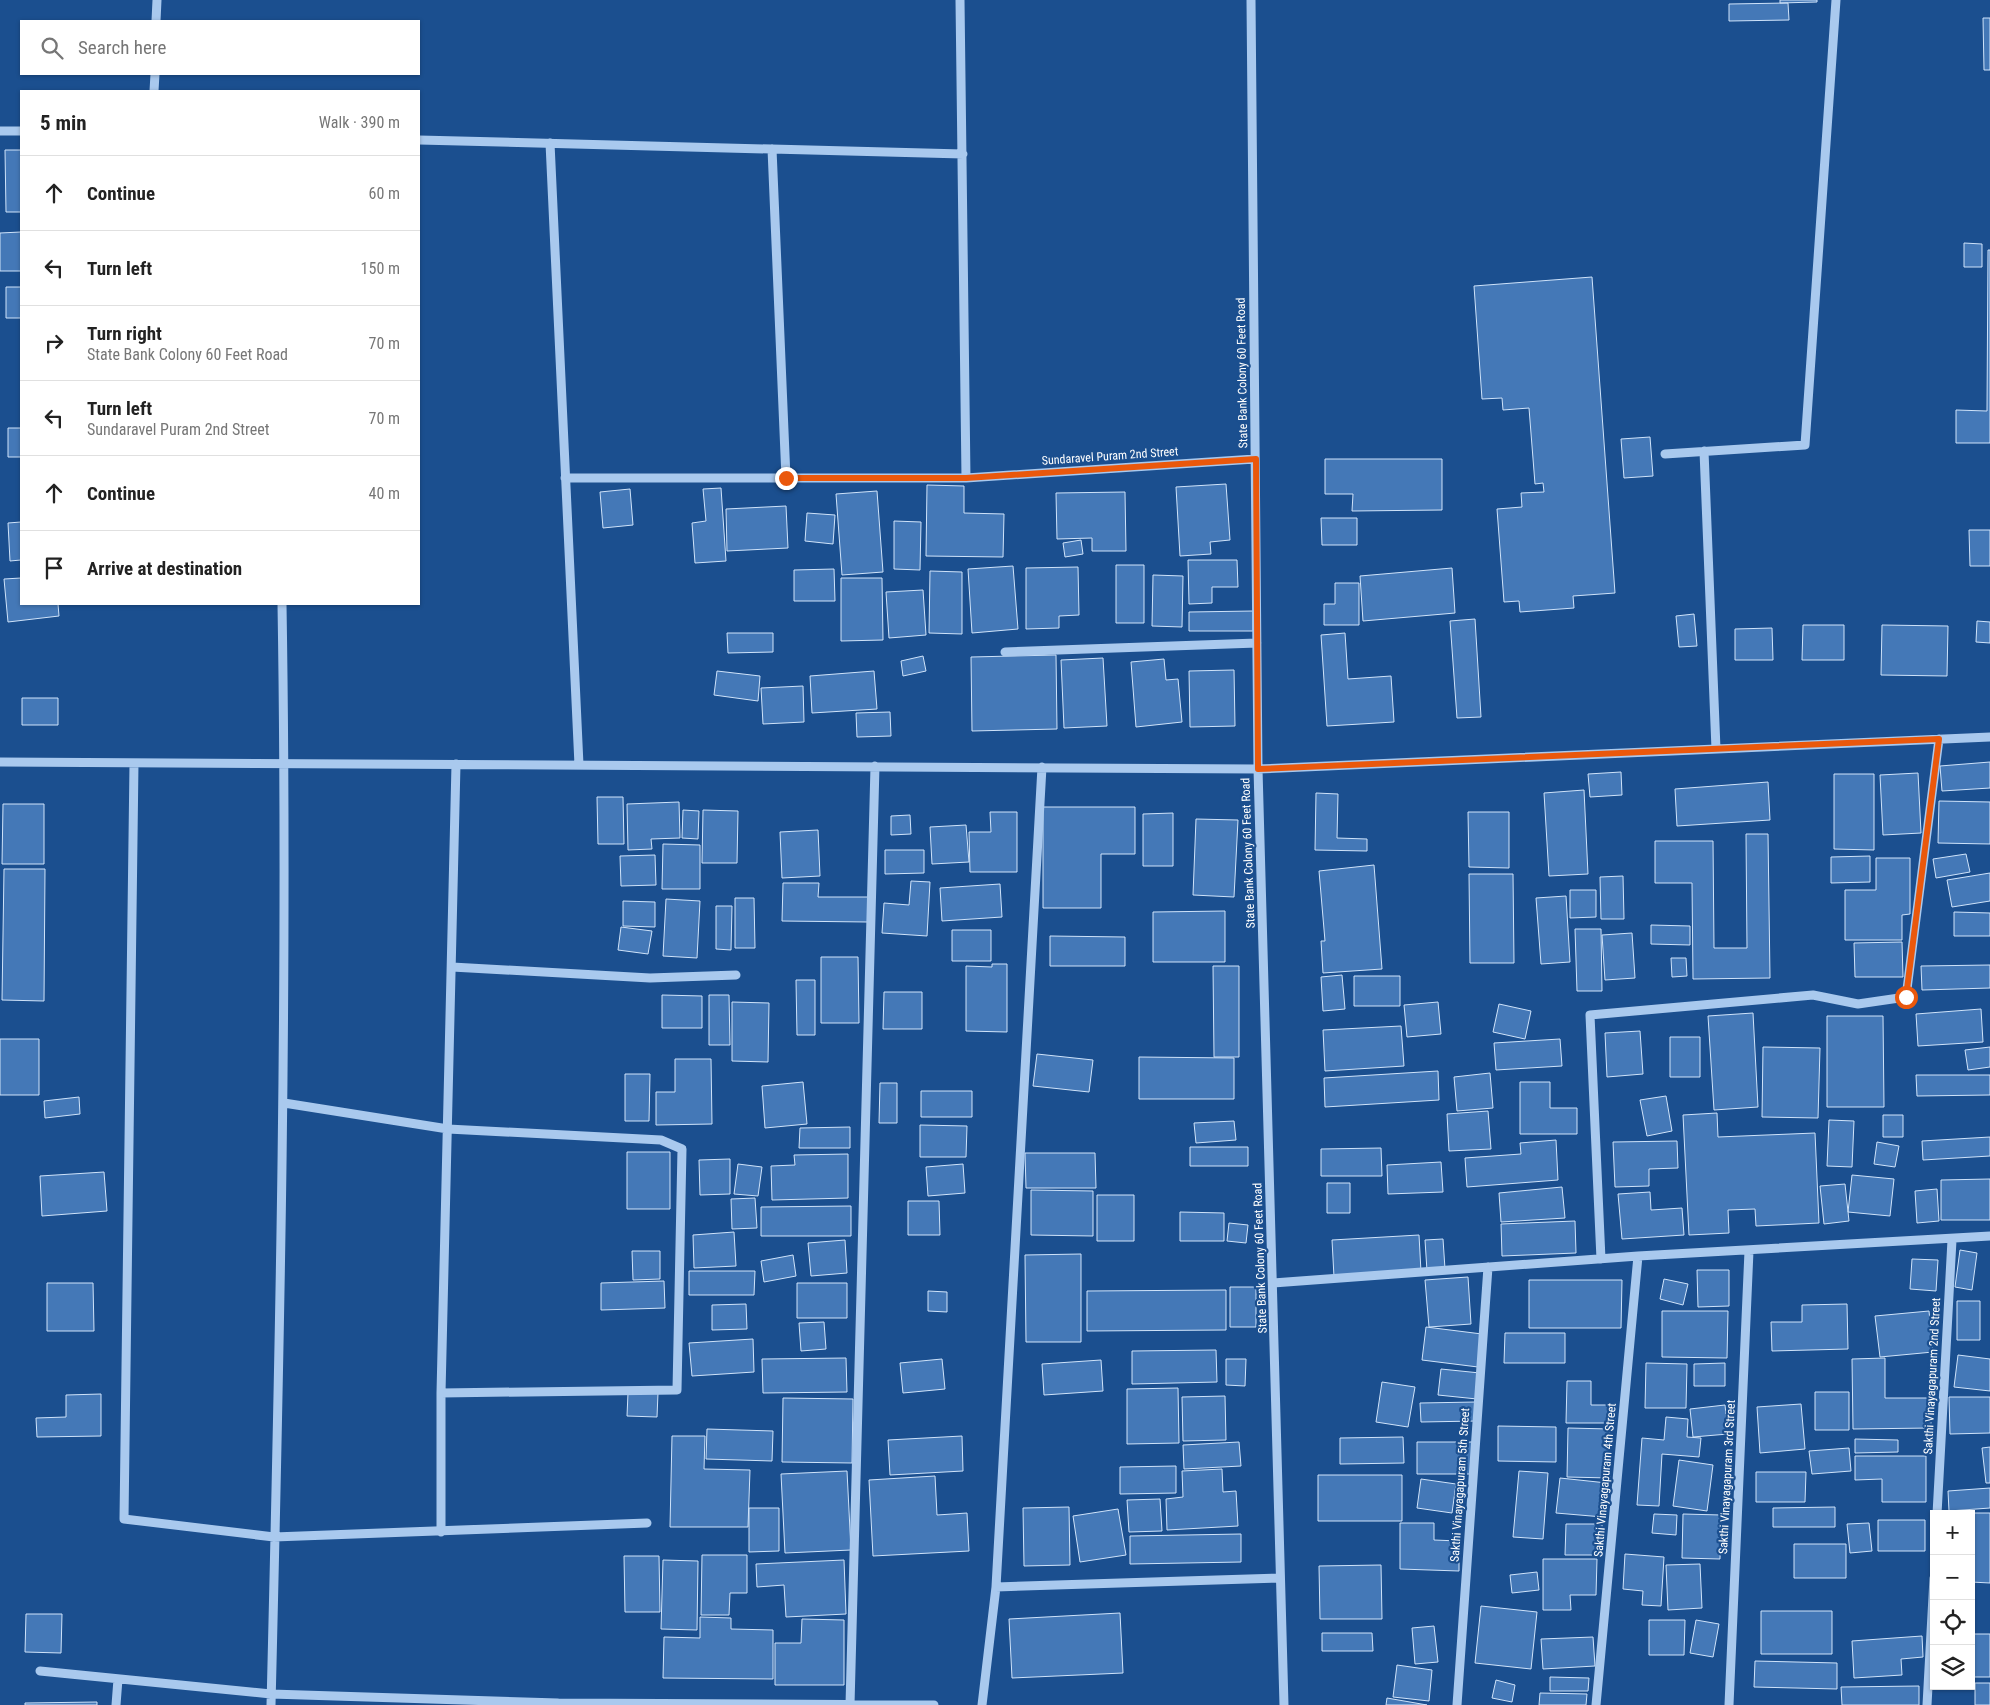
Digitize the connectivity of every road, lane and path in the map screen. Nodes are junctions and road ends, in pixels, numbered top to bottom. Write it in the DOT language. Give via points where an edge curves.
graph roads {
  1 [pos="157,0"];
  2 [pos="960,0"];
  3 [pos="1250,0"];
  4 [pos="1836,0"];
  5 [pos="156,20"];
  6 [pos="154,75"];
  7 [pos="154,90"];
  8 [pos="0,131"];
  9 [pos="20,131"];
  10 [pos="420,140"];
  11 [pos="550,143"];
  12 [pos="772,148"];
  13 [pos="962,154"];
  14 [pos="1704,451"];
  15 [pos="1665,454"];
  16 [pos="1256,459"];
  17 [pos="565,478"];
  18 [pos="786,478"];
  19 [pos="966,478"];
  20 [pos="282,605"];
  21 [pos="1257,643"];
  22 [pos="1005,652"];
  23 [pos="1990,737"];
  24 [pos="1939,739"];
  25 [pos="1716,749"];
  26 [pos="0,762"];
  27 [pos="134,763"];
  28 [pos="285,764"];
  29 [pos="456,764"];
  30 [pos="579,765"];
  31 [pos="875,766"];
  32 [pos="1042,767"];
  33 [pos="1258,769"];
  34 [pos="452,967"];
  35 [pos="736,975"];
  36 [pos="284,1103"];
  37 [pos="448,1129"];
  38 [pos="1990,1236"];
  39 [pos="1952,1240"];
  40 [pos="1749,1251"];
  41 [pos="1638,1256"];
  42 [pos="1601,1259"];
  43 [pos="1488,1268"];
  44 [pos="1273,1283"];
  45 [pos="441,1393"];
  46 [pos="1937,1510"];
  47 [pos="647,1524"];
  48 [pos="441,1532"];
  49 [pos="274,1538"];
  50 [pos="1280,1578"];
  51 [pos="996,1587"];
  52 [pos="1933,1600"];
  53 [pos="40,1671"];
  54 [pos="118,1679"];
  55 [pos="271,1694"];
  56 [pos="558,1704"];
  57 [pos="729,1704"];
  58 [pos="116,1705"];
  59 [pos="271,1705"];
  60 [pos="850,1705"];
  61 [pos="934,1705"];
  62 [pos="982,1705"];
  63 [pos="1284,1705"];
  64 [pos="1457,1705"];
  65 [pos="1596,1705"];
  66 [pos="1729,1705"];
  67 [pos="1927,1705"];
  1 -- 5 [label="street"];
  2 -- 13 [label="street"];
  3 -- 16 [label="street, State Bank Colony 60 Feet Road"];
  4 -- 14 [label="street" via="1805,445"];
  6 -- 7 [label="street"];
  8 -- 9 [label="street"];
  10 -- 11 [label="street"];
  11 -- 12 [label="street"];
  11 -- 17 [label="street"];
  12 -- 13 [label="street"];
  12 -- 18 [label="street"];
  13 -- 19 [label="street"];
  14 -- 15 [label="street"];
  14 -- 25 [label="street"];
  16 -- 19 [label="street, Sundaravel Puram 2nd Street"];
  16 -- 21 [label="street, State Bank Colony 60 Feet Road"];
  17 -- 18 [label="street, Sundaravel Puram 2nd Street"];
  17 -- 30 [label="street"];
  18 -- 19 [label="street, Sundaravel Puram 2nd Street"];
  20 -- 28 [label="street"];
  21 -- 22 [label="street"];
  21 -- 33 [label="street, State Bank Colony 60 Feet Road"];
  23 -- 24 [label="street"];
  24 -- 25 [label="street"];
  24 -- 42 [label="street" via="1906,997 1858,1004 1813,995 1590,1015"];
  25 -- 33 [label="street"];
  26 -- 27 [label="street"];
  27 -- 28 [label="street"];
  27 -- 49 [label="street" via="124,1519"];
  28 -- 29 [label="street"];
  28 -- 36 [label="street"];
  29 -- 30 [label="street"];
  29 -- 34 [label="street"];
  30 -- 31 [label="street"];
  31 -- 32 [label="street"];
  31 -- 60 [label="street"];
  32 -- 33 [label="street"];
  32 -- 51 [label="street"];
  33 -- 44 [label="street, State Bank Colony 60 Feet Road"];
  34 -- 35 [label="street" via="650,978"];
  34 -- 37 [label="street"];
  36 -- 37 [label="street"];
  36 -- 49 [label="street"];
  37 -- 45 [label="street"];
  37 -- 45 [label="street" via="661,1140 682,1149 678,1381 677,1390"];
  38 -- 39 [label="street"];
  39 -- 40 [label="street"];
  39 -- 46 [label="street, Sakthi Vinayagapuram 2nd Street"];
  40 -- 41 [label="street"];
  40 -- 66 [label="street, Sakthi Vinayagapuram 3rd Street"];
  41 -- 42 [label="street"];
  41 -- 65 [label="street, Sakthi Vinayagapuram 4th Street"];
  42 -- 43 [label="street"];
  43 -- 44 [label="street"];
  43 -- 64 [label="street, Sakthi Vinayagapuram 5th Street"];
  44 -- 50 [label="street, State Bank Colony 60 Feet Road"];
  45 -- 48 [label="street"];
  47 -- 48 [label="street"];
  48 -- 49 [label="street"];
  49 -- 55 [label="street"];
  50 -- 51 [label="street"];
  50 -- 63 [label="street, State Bank Colony 60 Feet Road"];
  51 -- 62 [label="street"];
  52 -- 67 [label="street"];
  53 -- 54 [label="street"];
  54 -- 55 [label="street"];
  54 -- 58 [label="street"];
  55 -- 56 [label="street"];
  55 -- 59 [label="street"];
  56 -- 57 [label="street"];
  57 -- 60 [label="street"];
  60 -- 61 [label="street"];
}
